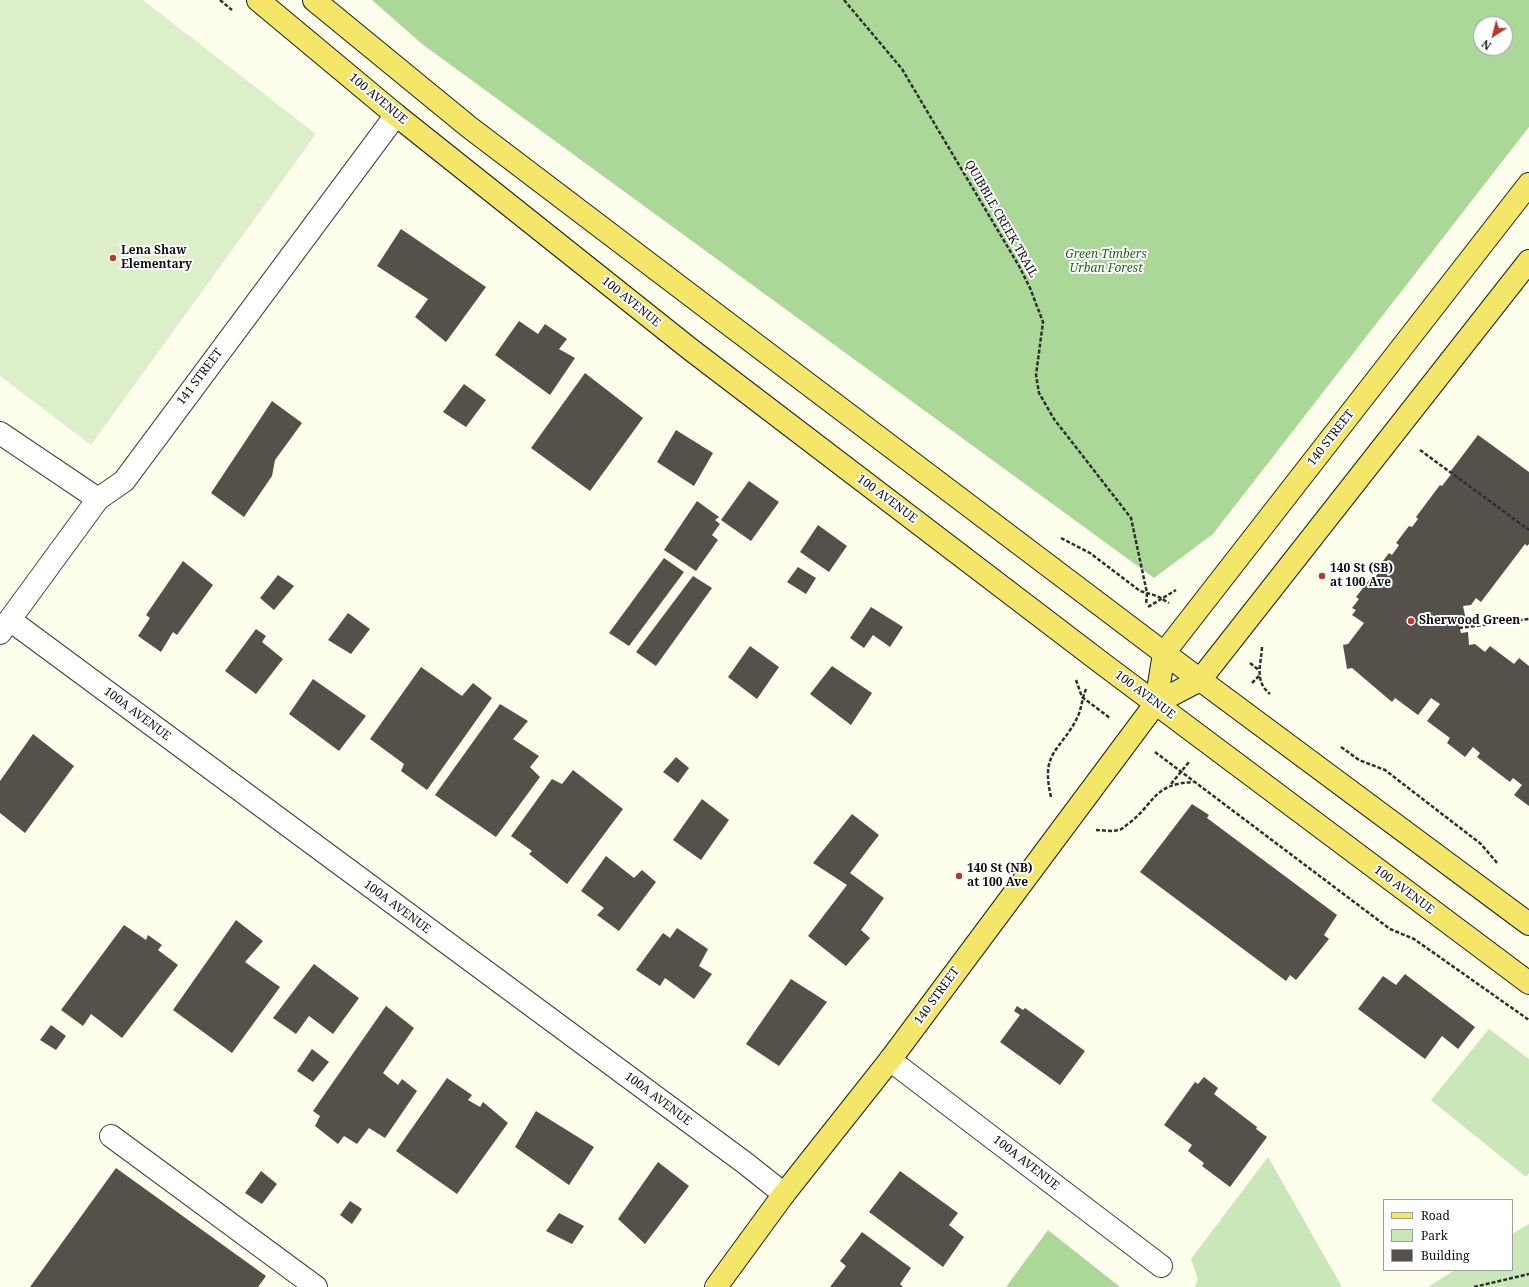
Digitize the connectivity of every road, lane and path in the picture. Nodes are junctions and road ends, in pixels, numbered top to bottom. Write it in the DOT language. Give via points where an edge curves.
graph roads {
  1 [pos="258,0"];
  2 [pos="314,0"];
  3 [pos="844,0"];
  4 [pos="396,115"];
  5 [pos="1529,184"];
  6 [pos="1529,261"];
  7 [pos="0,433"];
  8 [pos="1420,450"];
  9 [pos="98,499"];
  10 [pos="1529,530"];
  11 [pos="1147,593"];
  12 [pos="1157,596"];
  13 [pos="1161,598"];
  14 [pos="1174,606"];
  15 [pos="1529,619"];
  16 [pos="5,627"];
  17 [pos="1459,628"];
  18 [pos="1262,650"];
  19 [pos="1164,653"];
  20 [pos="1245,660"];
  21 [pos="1259,670"];
  22 [pos="1259,676"];
  23 [pos="1200,680"];
  24 [pos="1248,687"];
  25 [pos="1273,697"];
  26 [pos="1156,703"];
  27 [pos="1096,707"];
  28 [pos="1340,746"];
  29 [pos="1050,758"];
  30 [pos="1191,758"];
  31 [pos="1168,762"];
  32 [pos="1181,772"];
  33 [pos="1193,782"];
  34 [pos="1171,785"];
  35 [pos="1137,817"];
  36 [pos="1502,866"];
  37 [pos="1529,924"];
  38 [pos="1529,983"];
  39 [pos="1529,1020"];
  40 [pos="890,1060"];
  41 [pos="111,1136"];
  42 [pos="784,1194"];
  43 [pos="1160,1266"];
  44 [pos="1529,1274"];
  45 [pos="316,1287"];
  46 [pos="716,1287"];
  47 [pos="1474,1287"];
  1 -- 4 [label="main road, 100 AVENUE"];
  2 -- 19 [label="main road" via="476,132"];
  3 -- 11 [label="path, QUIBBLE CREEK TRAIL" via="902,69 1025,277 1043,322 1036,375 1039,393 1054,419 1130,518"];
  4 -- 9 [label="street, 141 STREET" via="124,481"];
  4 -- 26 [label="main road, 100 AVENUE" via="690,349"];
  5 -- 19 [label="main road, 140 STREET"];
  6 -- 23 [label="main road, 140 STREET"];
  7 -- 9 [label="street"];
  8 -- 10 [label="path"];
  9 -- 16 [label="street, 141 STREET"];
  11 -- 12 [label="path"];
  11 -- 13 [label="path, QUIBBLE CREEK TRAIL" via="1146,609"];
  12 -- 13 [label="path"];
  12 -- 13 [label="path" via="1167,594"];
  13 -- 14 [label="path"];
  15 -- 17 [label="path"];
  16 -- 42 [label="street, 100A AVENUE" via="745,1163"];
  18 -- 21 [label="path"];
  19 -- 23 [label="main road"];
  19 -- 26 [label="main road, 140 STREET"];
  20 -- 21 [label="path"];
  21 -- 22 [label="path"];
  22 -- 24 [label="path"];
  22 -- 25 [label="path" via="1263,687"];
  23 -- 26 [label="main road, 140 STREET"];
  23 -- 37 [label="main road"];
  26 -- 38 [label="main road, 100 AVENUE"];
  26 -- 40 [label="main road, 140 STREET"];
  27 -- 29 [label="path" via="1082,697 1078,715"];
  28 -- 36 [label="path" via="1359,760 1385,770 1481,844"];
  30 -- 32 [label="path"];
  31 -- 32 [label="path"];
  32 -- 33 [label="path"];
  32 -- 34 [label="path"];
  33 -- 34 [label="path"];
  33 -- 39 [label="path" via="1390,929 1414,939"];
  34 -- 35 [label="path" via="1154,796"];
  40 -- 42 [label="main road, 140 STREET"];
  40 -- 43 [label="street, 100A AVENUE"];
  41 -- 45 [label="street"];
  42 -- 46 [label="main road, 140 STREET"];
  44 -- 47 [label="path"];
}
